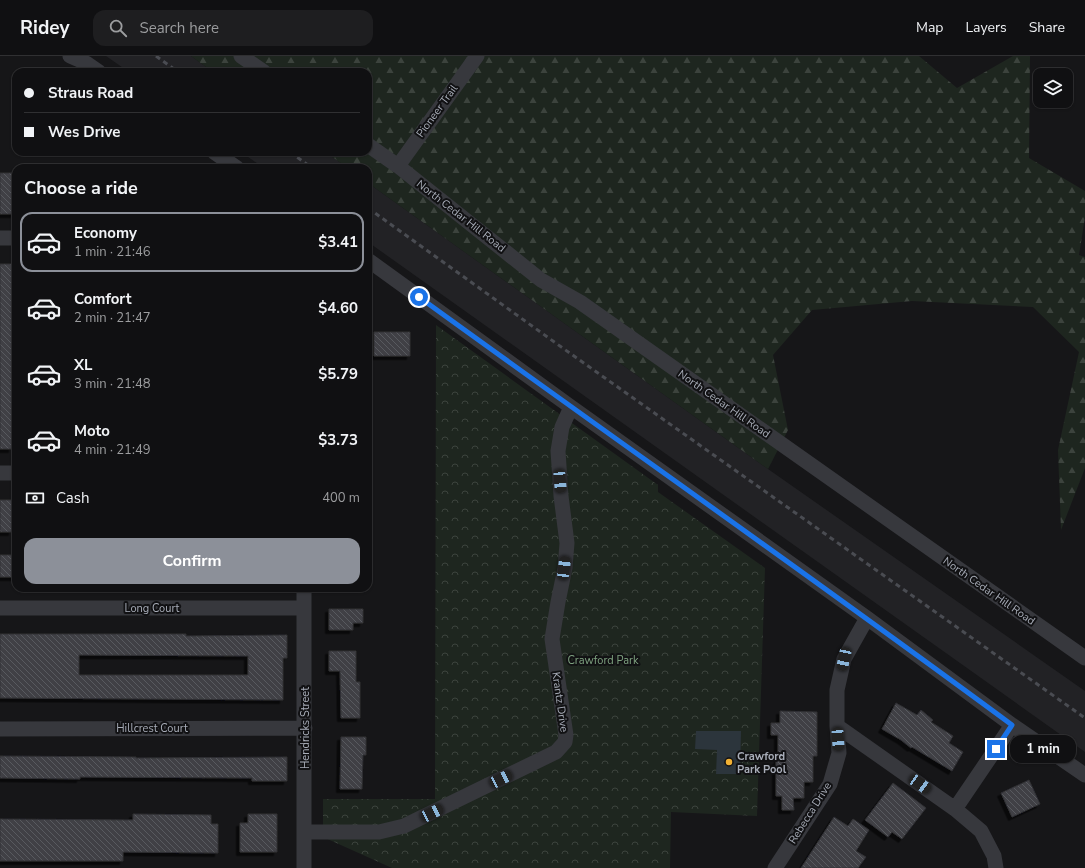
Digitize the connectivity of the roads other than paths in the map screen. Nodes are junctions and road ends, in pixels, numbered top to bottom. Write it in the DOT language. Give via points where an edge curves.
graph roads {
  1 [pos="70,56"];
  2 [pos="241,56"];
  3 [pos="476,56"];
  4 [pos="93,68"];
  5 [pos="258,68"];
  6 [pos="372,148"];
  7 [pos="220,156"];
  8 [pos="231,164"];
  9 [pos="398,166"];
  10 [pos="0,238"];
  11 [pos="12,238"];
  12 [pos="372,263"];
  13 [pos="571,407"];
  14 [pos="0,473"];
  15 [pos="12,473"];
  16 [pos="304,592"];
  17 [pos="0,608"];
  18 [pos="304,608"];
  19 [pos="866,618"];
  20 [pos="1085,658"];
  21 [pos="1012,725"];
  22 [pos="837,726"];
  23 [pos="305,728"];
  24 [pos="0,729"];
  25 [pos="1085,775"];
  26 [pos="955,809"];
  27 [pos="305,832"];
  28 [pos="304,868"];
  29 [pos="775,868"];
  30 [pos="996,868"];
  1 -- 4 [label="street"];
  2 -- 5 [label="street"];
  3 -- 9 [label="street, Pioneer Trail"];
  6 -- 9 [label="street, North Cedar Hill Road"];
  7 -- 8 [label="street"];
  9 -- 20 [label="street, North Cedar Hill Road" via="541,280 580,302"];
  10 -- 11 [label="street"];
  12 -- 13 [label="street"];
  13 -- 19 [label="street"];
  13 -- 27 [label="street, Krantz Drive" via="562,427 558,451 567,543 552,639 565,742 556,752 404,826 379,832"];
  14 -- 15 [label="street"];
  16 -- 18 [label="street, Hendricks Street"];
  17 -- 18 [label="street, Long Court"];
  18 -- 23 [label="street, Hendricks Street"];
  19 -- 21 [label="street"];
  19 -- 22 [label="street, Rebecca Drive" via="844,659 837,690"];
  21 -- 25 [label="street"];
  21 -- 26 [label="street"];
  22 -- 26 [label="street"];
  22 -- 29 [label="street, Rebecca Drive" via="838,753 830,784"];
  23 -- 24 [label="street, Hillcrest Court"];
  23 -- 27 [label="street, Hendricks Street"];
  26 -- 30 [label="street" via="981,831 994,856"];
  27 -- 28 [label="street, Hendricks Street"];
}
